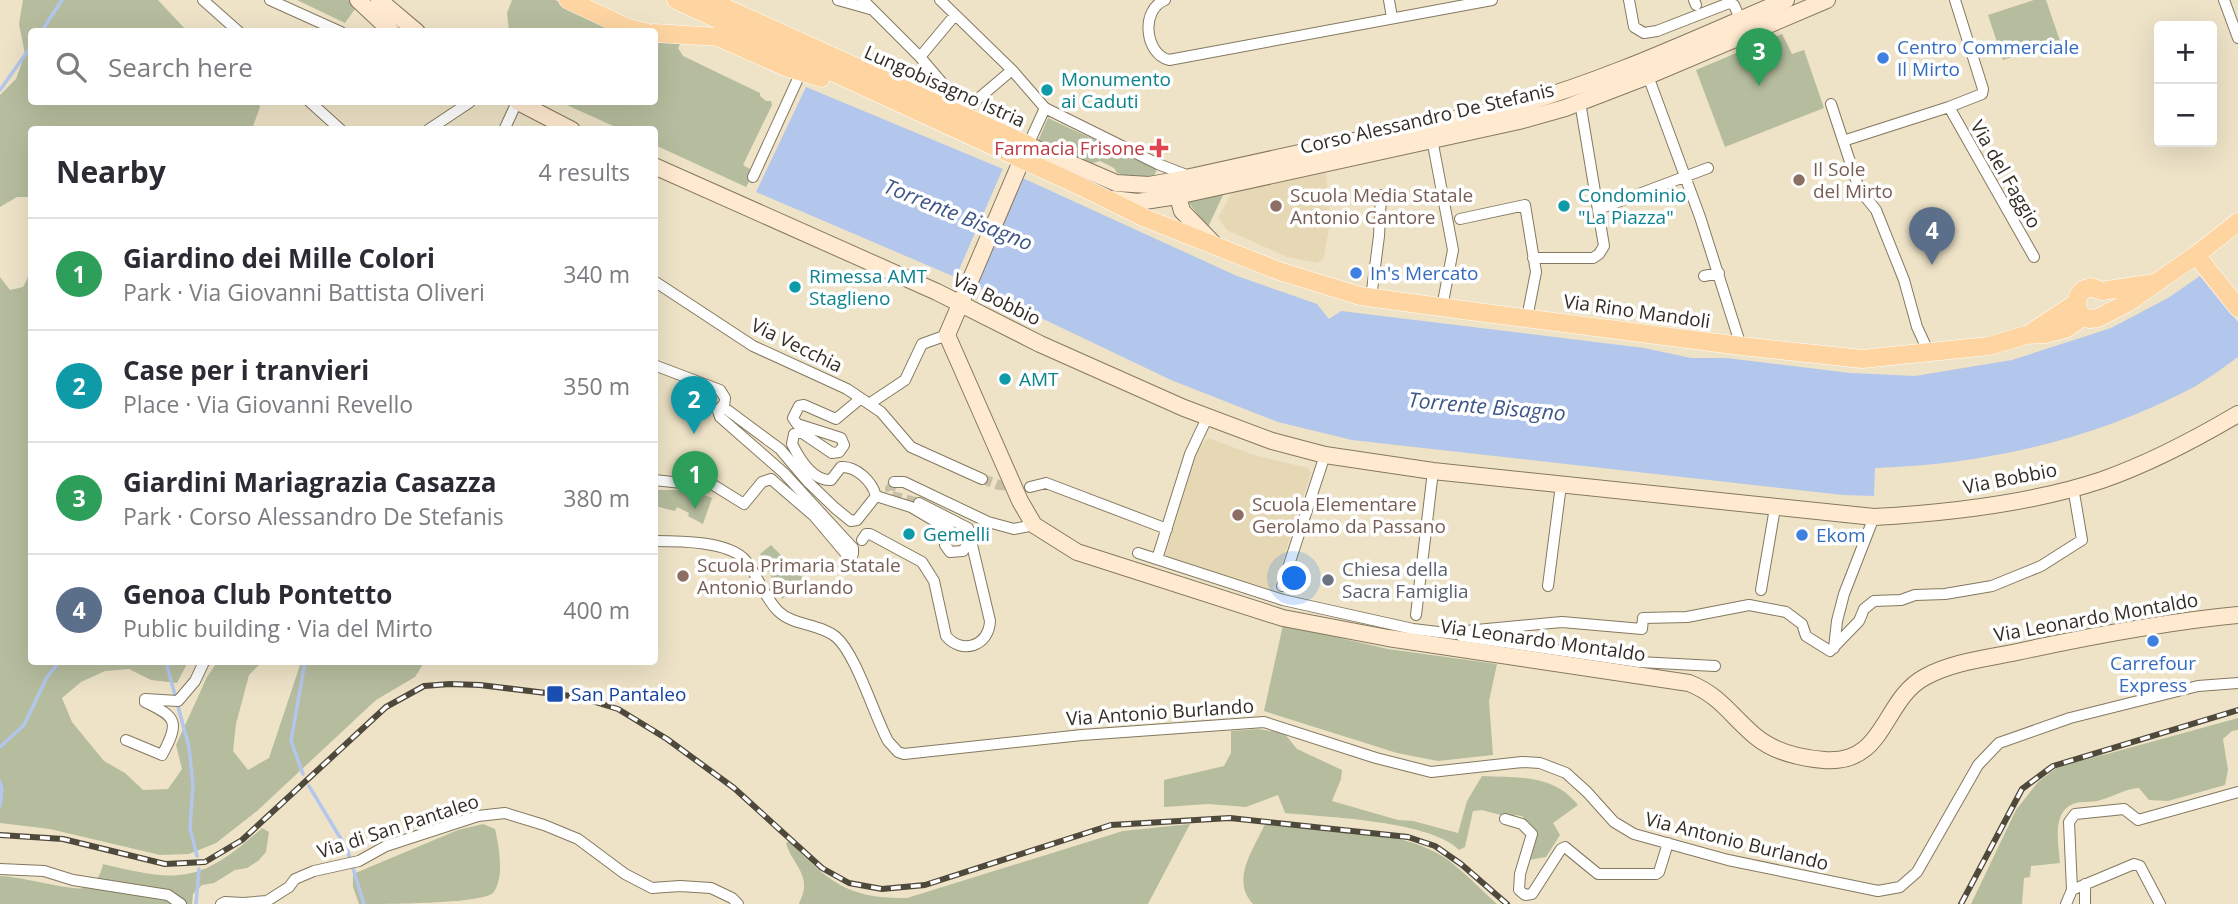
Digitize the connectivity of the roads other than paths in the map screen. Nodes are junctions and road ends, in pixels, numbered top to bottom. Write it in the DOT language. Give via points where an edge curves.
graph roads {
  1 [pos="203,0"];
  2 [pos="270,0"];
  3 [pos="358,0"];
  4 [pos="379,0"];
  5 [pos="568,0"];
  6 [pos="676,0"];
  7 [pos="708,0"];
  8 [pos="838,0"];
  9 [pos="863,0"];
  10 [pos="940,0"];
  11 [pos="1165,0"];
  12 [pos="1388,0"];
  13 [pos="1492,0"];
  14 [pos="1629,0"];
  15 [pos="1786,0"];
  16 [pos="1827,0"];
  17 [pos="1955,0"];
  18 [pos="2224,0"];
  19 [pos="873,9"];
  20 [pos="955,15"];
  21 [pos="1392,18"];
  22 [pos="1743,26"];
  23 [pos="234,28"];
  24 [pos="332,28"];
  25 [pos="388,28"];
  26 [pos="412,28"];
  27 [pos="628,28"];
  28 [pos="658,33"];
  29 [pos="2238,38"];
  30 [pos="920,57"];
  31 [pos="798,64"];
  32 [pos="1012,70"];
  33 [pos="934,73"];
  34 [pos="1648,76"];
  35 [pos="911,94"];
  36 [pos="1580,102"];
  37 [pos="1831,104"];
  38 [pos="315,105"];
  39 [pos="466,105"];
  40 [pos="516,105"];
  41 [pos="524,105"];
  42 [pos="1948,107"];
  43 [pos="1045,108"];
  44 [pos="971,116"];
  45 [pos="337,126"];
  46 [pos="434,126"];
  47 [pos="506,126"];
  48 [pos="564,126"];
  49 [pos="1432,139"];
  50 [pos="1843,141"];
  51 [pos="1023,157"];
  52 [pos="1158,164"];
  53 [pos="658,168"];
  54 [pos="1708,168"];
  55 [pos="1189,176"];
  56 [pos="1686,176"];
  57 [pos="753,177"];
  58 [pos="1174,188"];
  59 [pos="1381,195"];
  60 [pos="1106,198"];
  61 [pos="1600,209"];
  62 [pos="1460,219"];
  63 [pos="2238,222"];
  64 [pos="1219,247"];
  65 [pos="2196,255"];
  66 [pos="2034,257"];
  67 [pos="1533,258"];
  68 [pos="1719,273"];
  69 [pos="1704,276"];
  70 [pos="2154,283"];
  71 [pos="658,284"];
  72 [pos="2102,290"];
  73 [pos="1371,298"];
  74 [pos="960,304"];
  75 [pos="1442,307"];
  76 [pos="2238,308"];
  77 [pos="2080,310"];
  78 [pos="2105,313"];
  79 [pos="1527,318"];
  80 [pos="947,335"];
  81 [pos="1741,346"];
  82 [pos="1929,353"];
  83 [pos="658,367"];
  84 [pos="864,401"];
  85 [pos="724,407"];
  86 [pos="2238,414"];
  87 [pos="1207,418"];
  88 [pos="1325,455"];
  89 [pos="1433,471"];
  90 [pos="982,479"];
  91 [pos="658,480"];
  92 [pos="894,482"];
  93 [pos="1561,485"];
  94 [pos="1030,487"];
  95 [pos="2073,487"];
  96 [pos="876,496"];
  97 [pos="919,503"];
  98 [pos="1775,508"];
  99 [pos="1874,517"];
  100 [pos="1034,525"];
  101 [pos="1167,529"];
  102 [pos="862,540"];
  103 [pos="970,540"];
  104 [pos="658,541"];
  105 [pos="1138,553"];
  106 [pos="1157,559"];
  107 [pos="1282,586"];
  108 [pos="1548,586"];
  109 [pos="1760,590"];
  110 [pos="1416,615"];
  111 [pos="2238,615"];
  112 [pos="1455,634"];
  113 [pos="1833,648"];
  114 [pos="203,665"];
  115 [pos="1715,666"];
  116 [pos="2238,683"];
  117 [pos="125,740"];
  118 [pos="2238,792"];
  119 [pos="1505,819"];
  120 [pos="1668,844"];
  121 [pos="0,869"];
  122 [pos="2085,884"];
  123 [pos="2072,890"];
  124 [pos="181,904"];
  125 [pos="221,904"];
  126 [pos="738,904"];
  127 [pos="2066,904"];
  128 [pos="2085,904"];
  129 [pos="2160,904"];
  1 -- 23 [label="street"];
  2 -- 24 [label="street"];
  3 -- 25 [label="main road"];
  4 -- 26 [label="main road"];
  5 -- 27 [label="main road"];
  6 -- 31 [label="main road"];
  7 -- 35 [label="main road, Lungobisagno Istria"];
  8 -- 19 [label="street"];
  9 -- 19 [label="street"];
  10 -- 20 [label="street"];
  11 -- 21 [label="street" via="1150,13 1148,25 1154,51 1169,60"];
  12 -- 21 [label="street"];
  13 -- 21 [label="street"];
  14 -- 22 [label="street" via="1634,27 1644,33 1729,3"];
  15 -- 22 [label="main road, Corso Alessandro De Stefanis"];
  16 -- 22 [label="main road, Corso Alessandro De Stefanis"];
  17 -- 42 [label="street, Via del Faggio" via="1983,89 1982,94"];
  18 -- 29 [label="street"];
  19 -- 30 [label="street"];
  20 -- 30 [label="street"];
  20 -- 32 [label="street"];
  22 -- 34 [label="main road, Corso Alessandro De Stefanis"];
  22 -- 55 [label="main road, Corso Alessandro De Stefanis" via="1514,106"];
  28 -- 31 [label="main road" via="718,37"];
  30 -- 33 [label="street"];
  31 -- 51 [label="main road, Lungobisagno Istria" via="834,74"];
  31 -- 57 [label="street"];
  32 -- 43 [label="street"];
  32 -- 44 [label="street"];
  33 -- 35 [label="street"];
  33 -- 44 [label="street"];
  34 -- 36 [label="main road, Corso Alessandro De Stefanis"];
  34 -- 56 [label="street"];
  35 -- 44 [label="main road, Lungobisagno Istria"];
  36 -- 49 [label="main road, Corso Alessandro De Stefanis" via="1519,121"];
  36 -- 61 [label="street"];
  37 -- 50 [label="street"];
  38 -- 45 [label="street"];
  39 -- 46 [label="street"];
  40 -- 47 [label="street"];
  41 -- 48 [label="main road"];
  42 -- 50 [label="street, Via del Faggio"];
  42 -- 66 [label="street, Via del Faggio"];
  43 -- 51 [label="street"];
  43 -- 52 [label="street"];
  44 -- 51 [label="main road, Lungobisagno Istria"];
  49 -- 58 [label="main road, Corso Alessandro De Stefanis"];
  49 -- 75 [label="street" via="1453,250"];
  50 -- 82 [label="street" via="1859,189 1876,210 1904,279"];
  51 -- 58 [label="main road, Lungobisagno Istria" via="1115,183"];
  51 -- 60 [label="main road, Lungobisagno Istria"];
  51 -- 74 [label="main road"];
  52 -- 55 [label="street"];
  52 -- 58 [label="street"];
  53 -- 74 [label="main road, Via Bobbio"];
  54 -- 56 [label="street"];
  55 -- 58 [label="main road, Corso Alessandro De Stefanis"];
  56 -- 61 [label="street"];
  56 -- 68 [label="street"];
  58 -- 60 [label="main road, Corso Alessandro De Stefanis" via="1138,202"];
  58 -- 64 [label="main road, Via Rino Mandoli" via="1182,211"];
  59 -- 73 [label="street"];
  60 -- 64 [label="main road, Via Rino Mandoli"];
  61 -- 67 [label="street" via="1604,246 1599,254 1593,258"];
  62 -- 67 [label="street" via="1525,205"];
  63 -- 65 [label="main road"];
  64 -- 73 [label="main road, Via Rino Mandoli" via="1279,271"];
  65 -- 70 [label="main road"];
  65 -- 76 [label="main road"];
  67 -- 79 [label="street" via="1536,272"];
  68 -- 69 [label="street"];
  68 -- 81 [label="street"];
  70 -- 72 [label="main road"];
  70 -- 78 [label="main road"];
  71 -- 84 [label="street, Via Vecchia" via="753,346 848,389"];
  72 -- 77 [label="main road" via="2083,290 2078,296"];
  72 -- 78 [label="main road" via="2108,302"];
  73 -- 75 [label="main road, Via Rino Mandoli"];
  74 -- 80 [label="main road"];
  74 -- 87 [label="main road, Via Bobbio"];
  75 -- 79 [label="main road, Via Rino Mandoli"];
  77 -- 78 [label="main road" via="2094,319"];
  77 -- 82 [label="main road, Via Rino Mandoli" via="1989,346"];
  79 -- 81 [label="main road, Via Rino Mandoli"];
  80 -- 84 [label="street" via="922,344 905,380"];
  80 -- 100 [label="main road, Via Leonardo Montaldo"];
  81 -- 82 [label="main road, Via Rino Mandoli" via="1862,359"];
  83 -- 85 [label="street" via="720,390"];
  84 -- 90 [label="street, Via Vecchia" via="911,447"];
  84 -- 96 [label="street" via="836,419 804,405 795,411 797,424 841,438 844,445 839,452 832,453 801,432 794,434 792,444 820,478 831,480 841,467 848,467 861,474"];
  85 -- 91 [label="street" via="719,408 720,417 784,473 854,553 846,554 814,516 775,481 766,479 744,504 700,476 681,483"];
  85 -- 96 [label="street" via="780,449 807,482 851,521 857,520"];
  86 -- 95 [label="main road, Via Bobbio" via="2154,460"];
  87 -- 88 [label="main road, Via Bobbio"];
  87 -- 101 [label="street" via="1190,454"];
  88 -- 89 [label="main road, Via Bobbio"];
  88 -- 107 [label="street"];
  89 -- 93 [label="main road, Via Bobbio"];
  89 -- 110 [label="street"];
  92 -- 100 [label="street" via="908,484 988,522 1014,529"];
  93 -- 98 [label="main road, Via Bobbio"];
  93 -- 108 [label="street"];
  94 -- 101 [label="street" via="1046,483"];
  95 -- 99 [label="main road, Via Bobbio" via="2024,499"];
  95 -- 113 [label="street" via="2082,540 2040,566 1992,586 1874,601"];
  96 -- 103 [label="street" via="911,508 950,530 946,545 950,552 963,551"];
  97 -- 103 [label="street" via="966,526"];
  98 -- 99 [label="main road, Via Bobbio"];
  98 -- 109 [label="street"];
  99 -- 113 [label="street" via="1844,594"];
  100 -- 111 [label="main road, Via Leonardo Montaldo" via="1077,552 1283,618 1689,683 1717,698 1765,744 1798,757 1827,760 1850,758 1865,749 1905,692 1941,670 2143,626"];
  101 -- 106 [label="street"];
  102 -- 103 [label="street" via="870,534 922,562 934,581 946,636 964,647 978,644 990,629"];
  104 -- 120 [label="street, Via Antonio Burlando" via="735,552 746,560 781,614 837,638 881,729 898,752 1264,722 1431,772 1522,762 1551,766 1576,781 1622,828"];
  105 -- 106 [label="street"];
  106 -- 112 [label="street" via="1283,600"];
  112 -- 113 [label="street" via="1562,622 1642,629 1643,618 1687,617 1749,605 1786,612 1802,624 1806,636 1827,650"];
  112 -- 115 [label="street" via="1649,663"];
  114 -- 117 [label="street" via="178,701 145,699 164,709 172,722 162,755"];
  116 -- 120 [label="street, Via Antonio Burlando" via="2198,686 2070,718 1999,743 1978,765 1917,872 1890,890 1790,874"];
  118 -- 123 [label="street" via="2138,820 2124,809 2075,814 2069,821"];
  119 -- 120 [label="street" via="1522,824 1532,834 1519,880 1519,890 1525,895 1532,894 1565,847 1594,873 1633,875 1659,872"];
  121 -- 124 [label="street" via="44,871 168,895"];
  122 -- 123 [label="street"];
  122 -- 128 [label="street"];
  122 -- 129 [label="street" via="2137,865"];
  123 -- 127 [label="street"];
  125 -- 126 [label="street, Via di San Pantaleo" via="267,901 295,879 359,861 386,846 478,816 505,813 578,839 652,888 711,888"];
}
